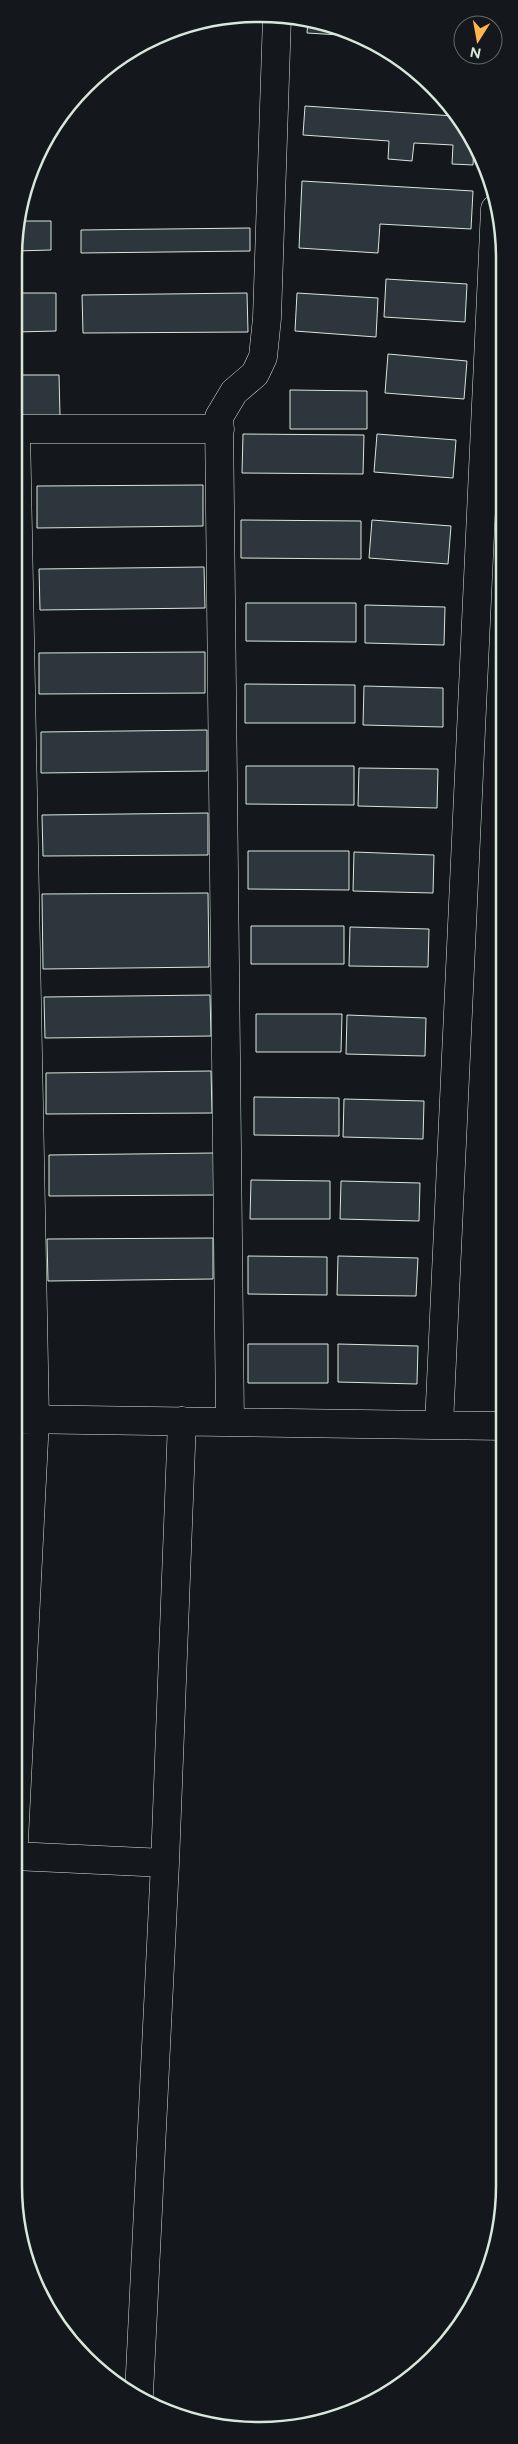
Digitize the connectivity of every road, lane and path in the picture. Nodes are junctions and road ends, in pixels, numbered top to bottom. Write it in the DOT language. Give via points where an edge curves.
graph roads {
  1 [pos="277,23"];
  2 [pos="494,235"];
  3 [pos="22,429"];
  4 [pos="220,429"];
  5 [pos="22,1089"];
  6 [pos="25,1419"];
  7 [pos="182,1421"];
  8 [pos="230,1422"];
  9 [pos="439,1424"];
  10 [pos="496,1426"];
  11 [pos="22,1534"];
  12 [pos="22,1856"];
  13 [pos="165,1863"];
  14 [pos="139,2389"];
  1 -- 4 [label="street" via="263,357 255,374 234,392 220,417"];
  2 -- 9 [label="street"];
  3 -- 4 [label="street"];
  4 -- 8 [label="street"];
  5 -- 6 [label="street"];
  6 -- 7 [label="street"];
  6 -- 11 [label="street"];
  7 -- 8 [label="street"];
  7 -- 13 [label="street"];
  8 -- 9 [label="street"];
  9 -- 10 [label="street"];
  12 -- 13 [label="street"];
  13 -- 14 [label="street"];
}
